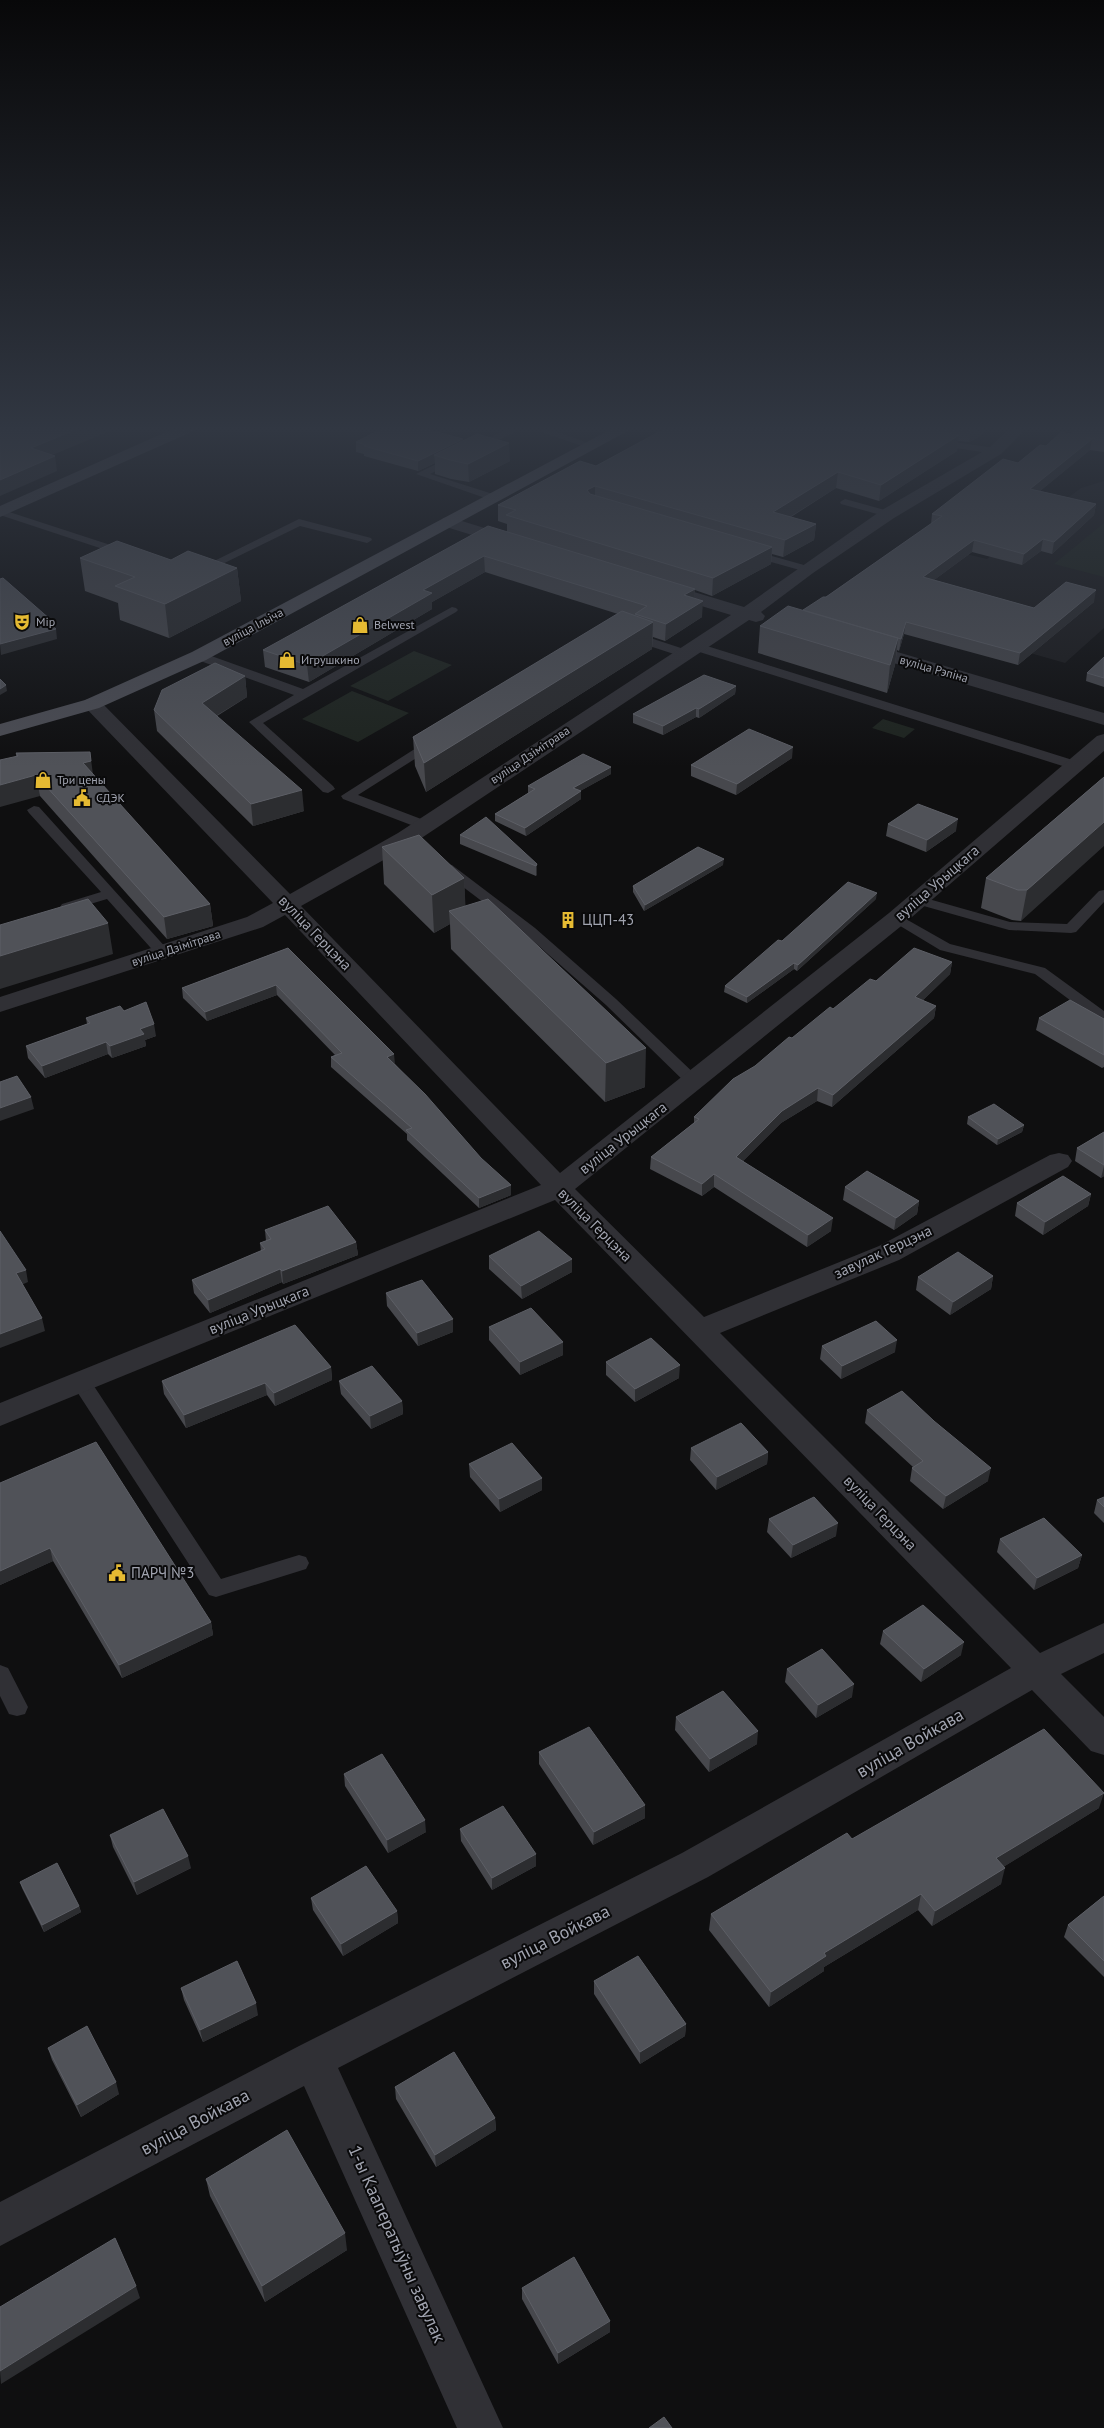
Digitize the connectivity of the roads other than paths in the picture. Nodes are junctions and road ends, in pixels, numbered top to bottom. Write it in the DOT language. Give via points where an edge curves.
graph roads {
  1 [pos="86,540"];
  2 [pos="262,540"];
  3 [pos="415,540"];
  4 [pos="508,540"];
  5 [pos="849,540"];
  6 [pos="536,549"];
  7 [pos="742,550"];
  8 [pos="137,557"];
  9 [pos="807,569"];
  10 [pos="183,572"];
  11 [pos="641,581"];
  12 [pos="452,610"];
  13 [pos="746,614"];
  14 [pos="773,621"];
  15 [pos="618,631"];
  16 [pos="839,641"];
  17 [pos="689,649"];
  18 [pos="199,656"];
  19 [pos="304,694"];
  20 [pos="92,704"];
  21 [pos="1104,719"];
  22 [pos="0,730"];
  23 [pos="446,733"];
  24 [pos="1104,740"];
  25 [pos="1074,765"];
  26 [pos="328,789"];
  27 [pos="34,810"];
  28 [pos="424,825"];
  29 [pos="437,861"];
  30 [pos="110,894"];
  31 [pos="1104,894"];
  32 [pos="918,900"];
  33 [pos="287,904"];
  34 [pos="55,911"];
  35 [pos="897,918"];
  36 [pos="163,953"];
  37 [pos="0,1005"];
  38 [pos="1104,1018"];
  39 [pos="694,1082"];
  40 [pos="1059,1161"];
  41 [pos="559,1188"];
  42 [pos="700,1330"];
  43 [pos="81,1382"];
  44 [pos="0,1415"];
  45 [pos="299,1563"];
  46 [pos="1104,1637"];
  47 [pos="1036,1671"];
  48 [pos="0,1674"];
  49 [pos="17,1707"];
  50 [pos="1104,1740"];
  51 [pos="313,2060"];
  52 [pos="0,2225"];
  53 [pos="480,2428"];
  1 -- 8 [label="lane"];
  2 -- 10 [label="lane" via="192,575"];
  3 -- 18 [label="main road, вуліца Ільіча"];
  4 -- 6 [label="street"];
  5 -- 9 [label="street, вуліца Дзімітрава"];
  7 -- 9 [label="lane"];
  9 -- 13 [label="street, вуліца Дзімітрава"];
  11 -- 13 [label="street"];
  12 -- 19 [label="lane"];
  13 -- 14 [label="street"];
  13 -- 17 [label="street, вуліца Дзімітрава"];
  15 -- 17 [label="lane"];
  16 -- 21 [label="street, вуліца Рэпіна"];
  17 -- 25 [label="lane"];
  17 -- 28 [label="street, вуліца Дзімітрава"];
  18 -- 19 [label="lane"];
  18 -- 20 [label="main road, вуліца Ільіча"];
  19 -- 26 [label="lane" via="255,722"];
  20 -- 22 [label="main road, вуліца Ільіча"];
  20 -- 33 [label="street, вуліца Герцэна"];
  23 -- 28 [label="lane" via="348,796"];
  24 -- 25 [label="street, вуліца Урыцкага"];
  25 -- 32 [label="street, вуліца Урыцкага"];
  27 -- 30 [label="lane"];
  28 -- 33 [label="street, вуліца Дзімітрава" via="414,843"];
  29 -- 39 [label="lane" via="530,931 611,1002"];
  30 -- 34 [label="lane"];
  30 -- 36 [label="lane"];
  31 -- 32 [label="lane" via="1072,929 1009,926"];
  32 -- 35 [label="street, вуліца Урыцкага"];
  33 -- 36 [label="street, вуліца Дзімітрава" via="255,922"];
  33 -- 41 [label="street, вуліца Герцэна"];
  35 -- 38 [label="lane" via="945,947 1040,971"];
  35 -- 39 [label="street, вуліца Урыцкага"];
  36 -- 37 [label="street, вуліца Дзімітрава"];
  39 -- 41 [label="street, вуліца Урыцкага"];
  40 -- 42 [label="street, завулак Герцэна" via="889,1253"];
  41 -- 42 [label="street, вуліца Герцэна"];
  41 -- 43 [label="street, вуліца Урыцкага"];
  42 -- 47 [label="street, вуліца Герцэна"];
  43 -- 44 [label="street, вуліца Урыцкага"];
  43 -- 45 [label="lane" via="216,1589"];
  46 -- 47 [label="street, вуліца Войкава"];
  47 -- 50 [label="street, вуліца Герцэна"];
  47 -- 51 [label="street, вуліца Войкава" via="695,1865"];
  48 -- 49 [label="lane"];
  51 -- 52 [label="street, вуліца Войкава"];
  51 -- 53 [label="street, 1-ы Кааператыўны завулак"];
}
